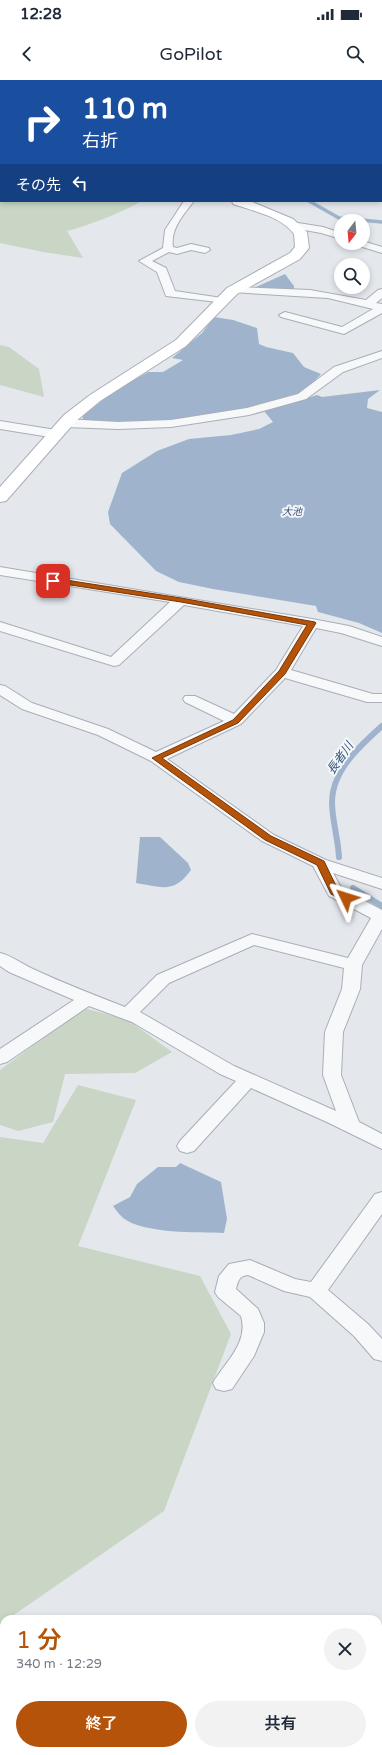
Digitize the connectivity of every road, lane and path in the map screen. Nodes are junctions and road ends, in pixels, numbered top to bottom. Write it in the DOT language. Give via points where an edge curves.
graph roads {
  1 [pos="189,202"];
  2 [pos="241,202"];
  3 [pos="292,225"];
  4 [pos="334,234"];
  5 [pos="370,246"];
  6 [pos="168,249"];
  7 [pos="205,250"];
  8 [pos="382,250"];
  9 [pos="235,290"];
  10 [pos="382,292"];
  11 [pos="222,301"];
  12 [pos="369,303"];
  13 [pos="285,315"];
  14 [pos="382,354"];
  15 [pos="0,425"];
  16 [pos="61,429"];
  17 [pos="0,497"];
  18 [pos="0,571"];
  19 [pos="181,600"];
  20 [pos="312,623"];
  21 [pos="0,626"];
  22 [pos="382,642"];
  23 [pos="282,672"];
  24 [pos="0,689"];
  25 [pos="382,698"];
  26 [pos="190,699"];
  27 [pos="236,722"];
  28 [pos="156,758"];
  29 [pos="320,863"];
  30 [pos="382,884"];
  31 [pos="381,917"];
  32 [pos="0,958"];
  33 [pos="353,965"];
  34 [pos="88,999"];
  35 [pos="128,1014"];
  36 [pos="0,1058"];
  37 [pos="248,1080"];
  38 [pos="351,1126"];
  39 [pos="382,1142"];
  40 [pos="187,1146"];
  41 [pos="382,1199"];
  42 [pos="316,1291"];
  43 [pos="382,1353"];
  44 [pos="224,1383"];
  1 -- 6 [label="street" via="176,219 166,242"];
  2 -- 3 [label="street"];
  3 -- 4 [label="street"];
  3 -- 9 [label="street" via="302,239 302,248 295,256"];
  5 -- 8 [label="street"];
  6 -- 7 [label="street" via="177,251 191,247"];
  6 -- 11 [label="street" via="144,262 162,270 170,294"];
  9 -- 11 [label="street"];
  9 -- 12 [label="street" via="310,294"];
  10 -- 12 [label="street"];
  11 -- 16 [label="street" via="181,342 100,393"];
  12 -- 13 [label="street" via="382,308 344,331"];
  14 -- 16 [label="street" via="326,376 307,395 254,411 154,425"];
  15 -- 16 [label="street"];
  16 -- 17 [label="street"];
  18 -- 19 [label="street"];
  19 -- 20 [label="street"];
  19 -- 21 [label="street" via="114,662"];
  20 -- 22 [label="street" via="344,629"];
  20 -- 23 [label="street"];
  23 -- 25 [label="street" via="372,699"];
  23 -- 27 [label="street"];
  24 -- 28 [label="street" via="27,706 103,732"];
  26 -- 27 [label="street"];
  27 -- 28 [label="street"];
  28 -- 29 [label="street" via="268,838"];
  29 -- 30 [label="street"];
  29 -- 31 [label="street" via="334,892"];
  31 -- 33 [label="street"];
  32 -- 34 [label="street" via="15,968"];
  33 -- 35 [label="street" via="252,939 163,979"];
  33 -- 38 [label="street" via="351,989 334,1032 332,1075"];
  34 -- 35 [label="street"];
  34 -- 36 [label="street"];
  35 -- 37 [label="street"];
  37 -- 38 [label="street"];
  37 -- 40 [label="street"];
  38 -- 39 [label="street"];
  41 -- 42 [label="street"];
  42 -- 43 [label="street"];
  42 -- 44 [label="street" via="291,1286 250,1267 236,1269 229,1276 225,1292 251,1314 255,1332 240,1363"];
}
